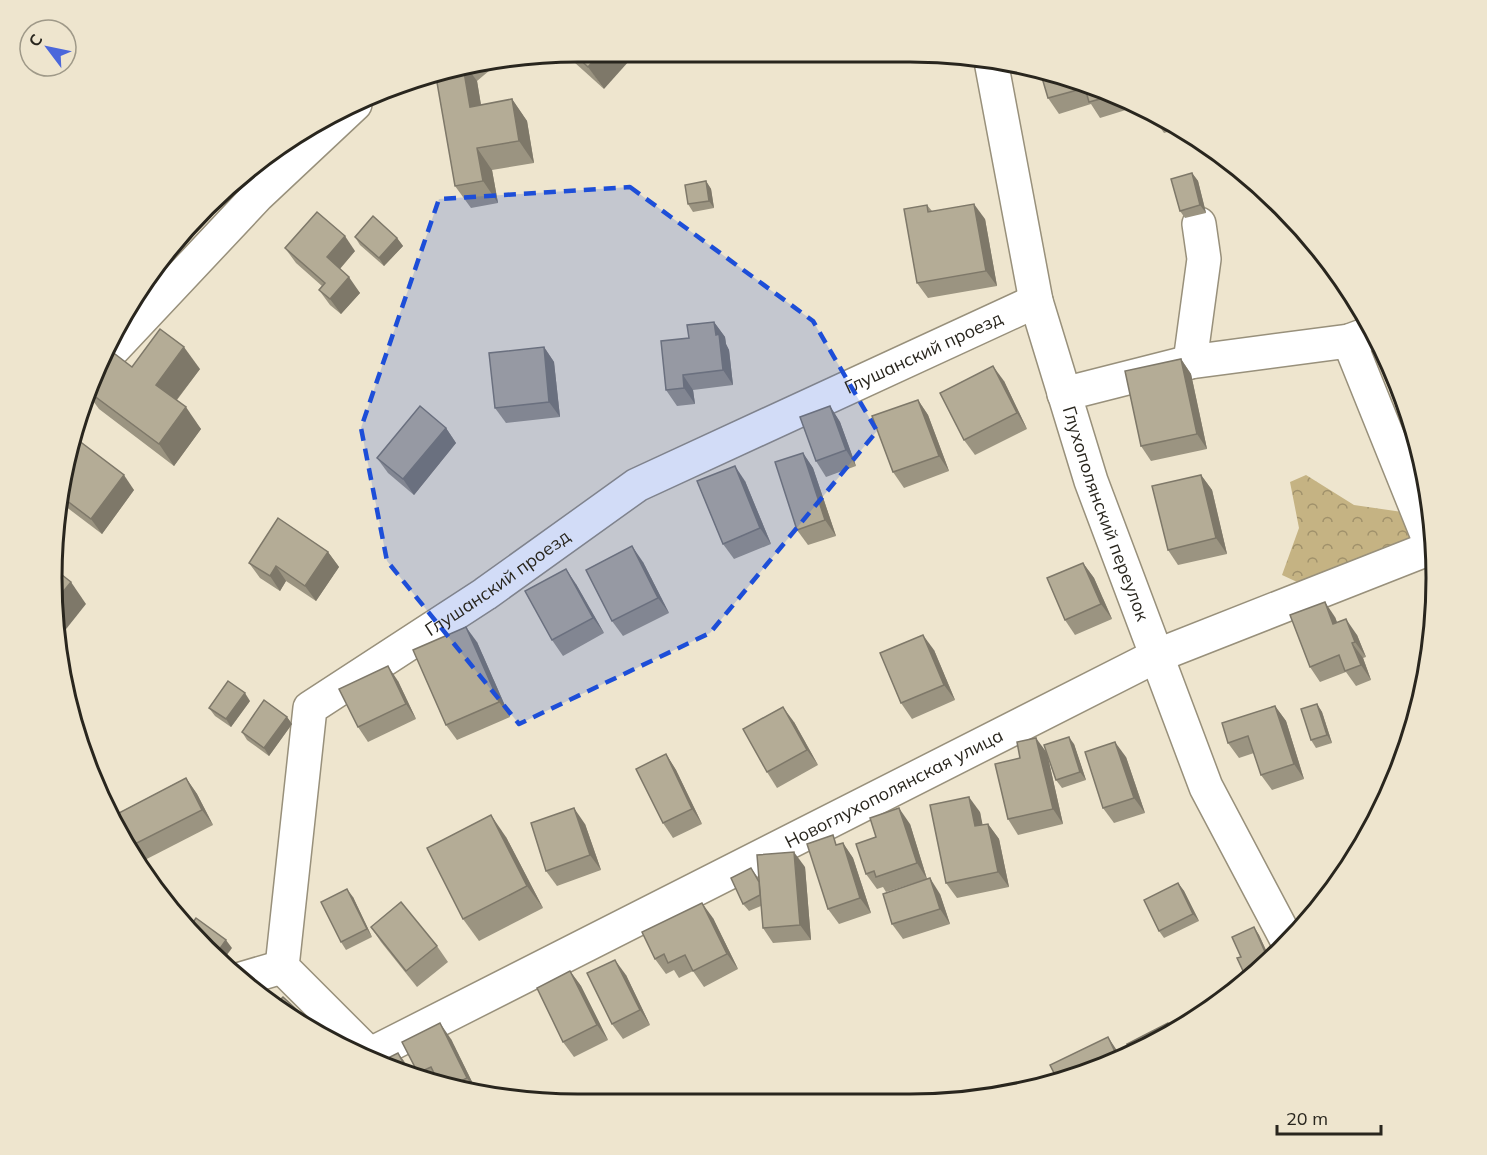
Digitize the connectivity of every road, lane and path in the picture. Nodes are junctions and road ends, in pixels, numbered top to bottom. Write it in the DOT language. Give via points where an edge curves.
graph roads {
  1 [pos="991,68"];
  2 [pos="340,120"];
  3 [pos="1199,224"];
  4 [pos="1036,302"];
  5 [pos="1360,337"];
  6 [pos="117,345"];
  7 [pos="1190,362"];
  8 [pos="1064,394"];
  9 [pos="1422,517"];
  10 [pos="1424,550"];
  11 [pos="1156,656"];
  12 [pos="1283,933"];
  13 [pos="282,967"];
  14 [pos="250,976"];
  15 [pos="357,1044"];
  16 [pos="375,1052"];
  1 -- 4 [label="street, Глухополянский переулок"];
  2 -- 6 [label="street" via="258,195"];
  3 -- 7 [label="street" via="1204,259"];
  4 -- 8 [label="street, Глухополянский переулок"];
  4 -- 13 [label="street, Глушанский проезд" via="638,484 485,594 310,708"];
  5 -- 7 [label="street"];
  5 -- 9 [label="street"];
  7 -- 8 [label="street"];
  8 -- 11 [label="street, Глухополянский переулок" via="1090,481"];
  10 -- 11 [label="street, Новоглухополянская улица"];
  11 -- 12 [label="street, Глухополянский переулок" via="1206,787"];
  11 -- 16 [label="street, Новоглухополянская улица"];
  13 -- 14 [label="street"];
  13 -- 15 [label="street"];
}
